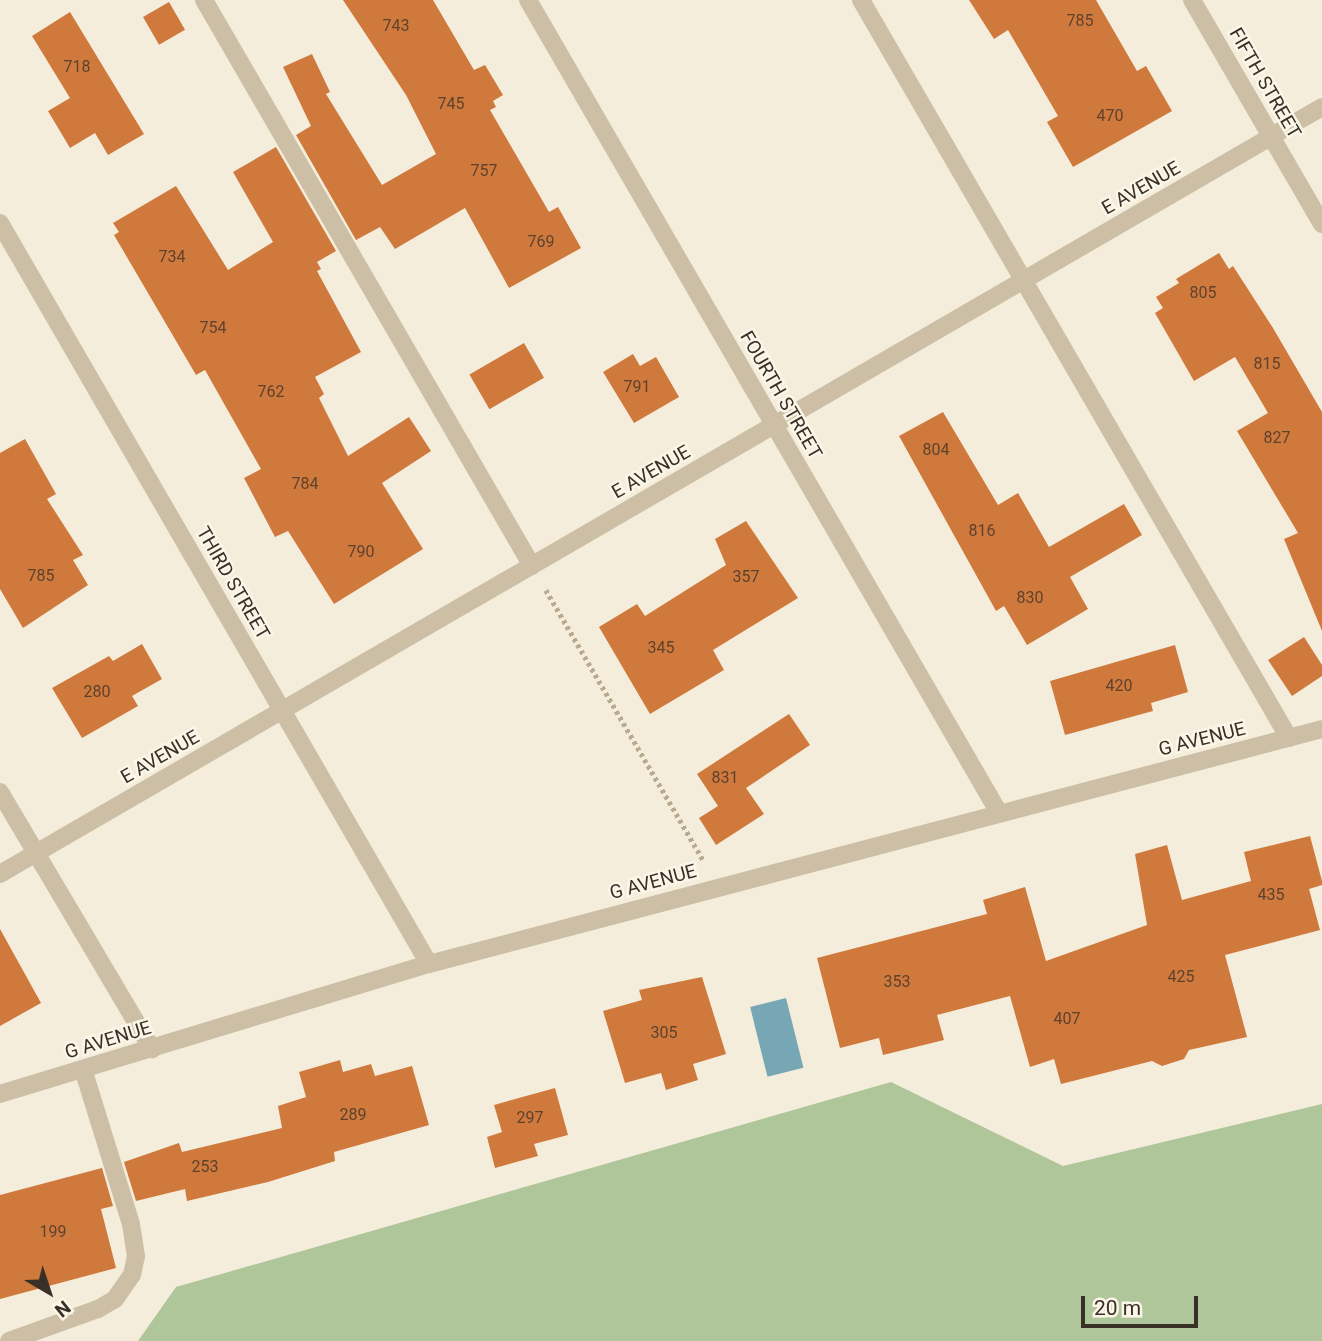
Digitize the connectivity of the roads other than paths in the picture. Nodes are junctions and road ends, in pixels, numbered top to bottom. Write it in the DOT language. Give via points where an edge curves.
graph roads {
  1 [pos="204,0"];
  2 [pos="527,0"];
  3 [pos="862,0"];
  4 [pos="1192,0"];
  5 [pos="1322,107"];
  6 [pos="1271,136"];
  7 [pos="0,223"];
  8 [pos="1322,224"];
  9 [pos="1024,280"];
  10 [pos="774,425"];
  11 [pos="532,566"];
  12 [pos="282,711"];
  13 [pos="1322,729"];
  14 [pos="1289,738"];
  15 [pos="0,792"];
  16 [pos="998,811"];
  17 [pos="35,853"];
  18 [pos="0,874"];
  19 [pos="429,964"];
  20 [pos="152,1048"];
  21 [pos="83,1069"];
  22 [pos="0,1094"];
  23 [pos="9,1341"];
  1 -- 11 [label="street"];
  2 -- 10 [label="street, FOURTH STREET"];
  3 -- 9 [label="street"];
  4 -- 6 [label="street, FIFTH STREET"];
  5 -- 6 [label="street, E AVENUE"];
  6 -- 8 [label="street, FIFTH STREET"];
  6 -- 9 [label="street, E AVENUE"];
  7 -- 12 [label="street, THIRD STREET"];
  9 -- 10 [label="street, E AVENUE"];
  9 -- 14 [label="street"];
  10 -- 11 [label="street, E AVENUE"];
  10 -- 16 [label="street, FOURTH STREET"];
  11 -- 12 [label="street, E AVENUE"];
  12 -- 17 [label="street, E AVENUE"];
  12 -- 19 [label="street, THIRD STREET"];
  13 -- 14 [label="street, G AVENUE"];
  14 -- 16 [label="street, G AVENUE"];
  15 -- 17 [label="street"];
  16 -- 19 [label="street, G AVENUE"];
  17 -- 18 [label="street, E AVENUE"];
  17 -- 20 [label="street"];
  19 -- 20 [label="street, G AVENUE"];
  20 -- 21 [label="street, G AVENUE"];
  21 -- 22 [label="street, G AVENUE"];
  21 -- 23 [label="street" via="131,1224 136,1256 132,1275 115,1299 98,1309"];
}
